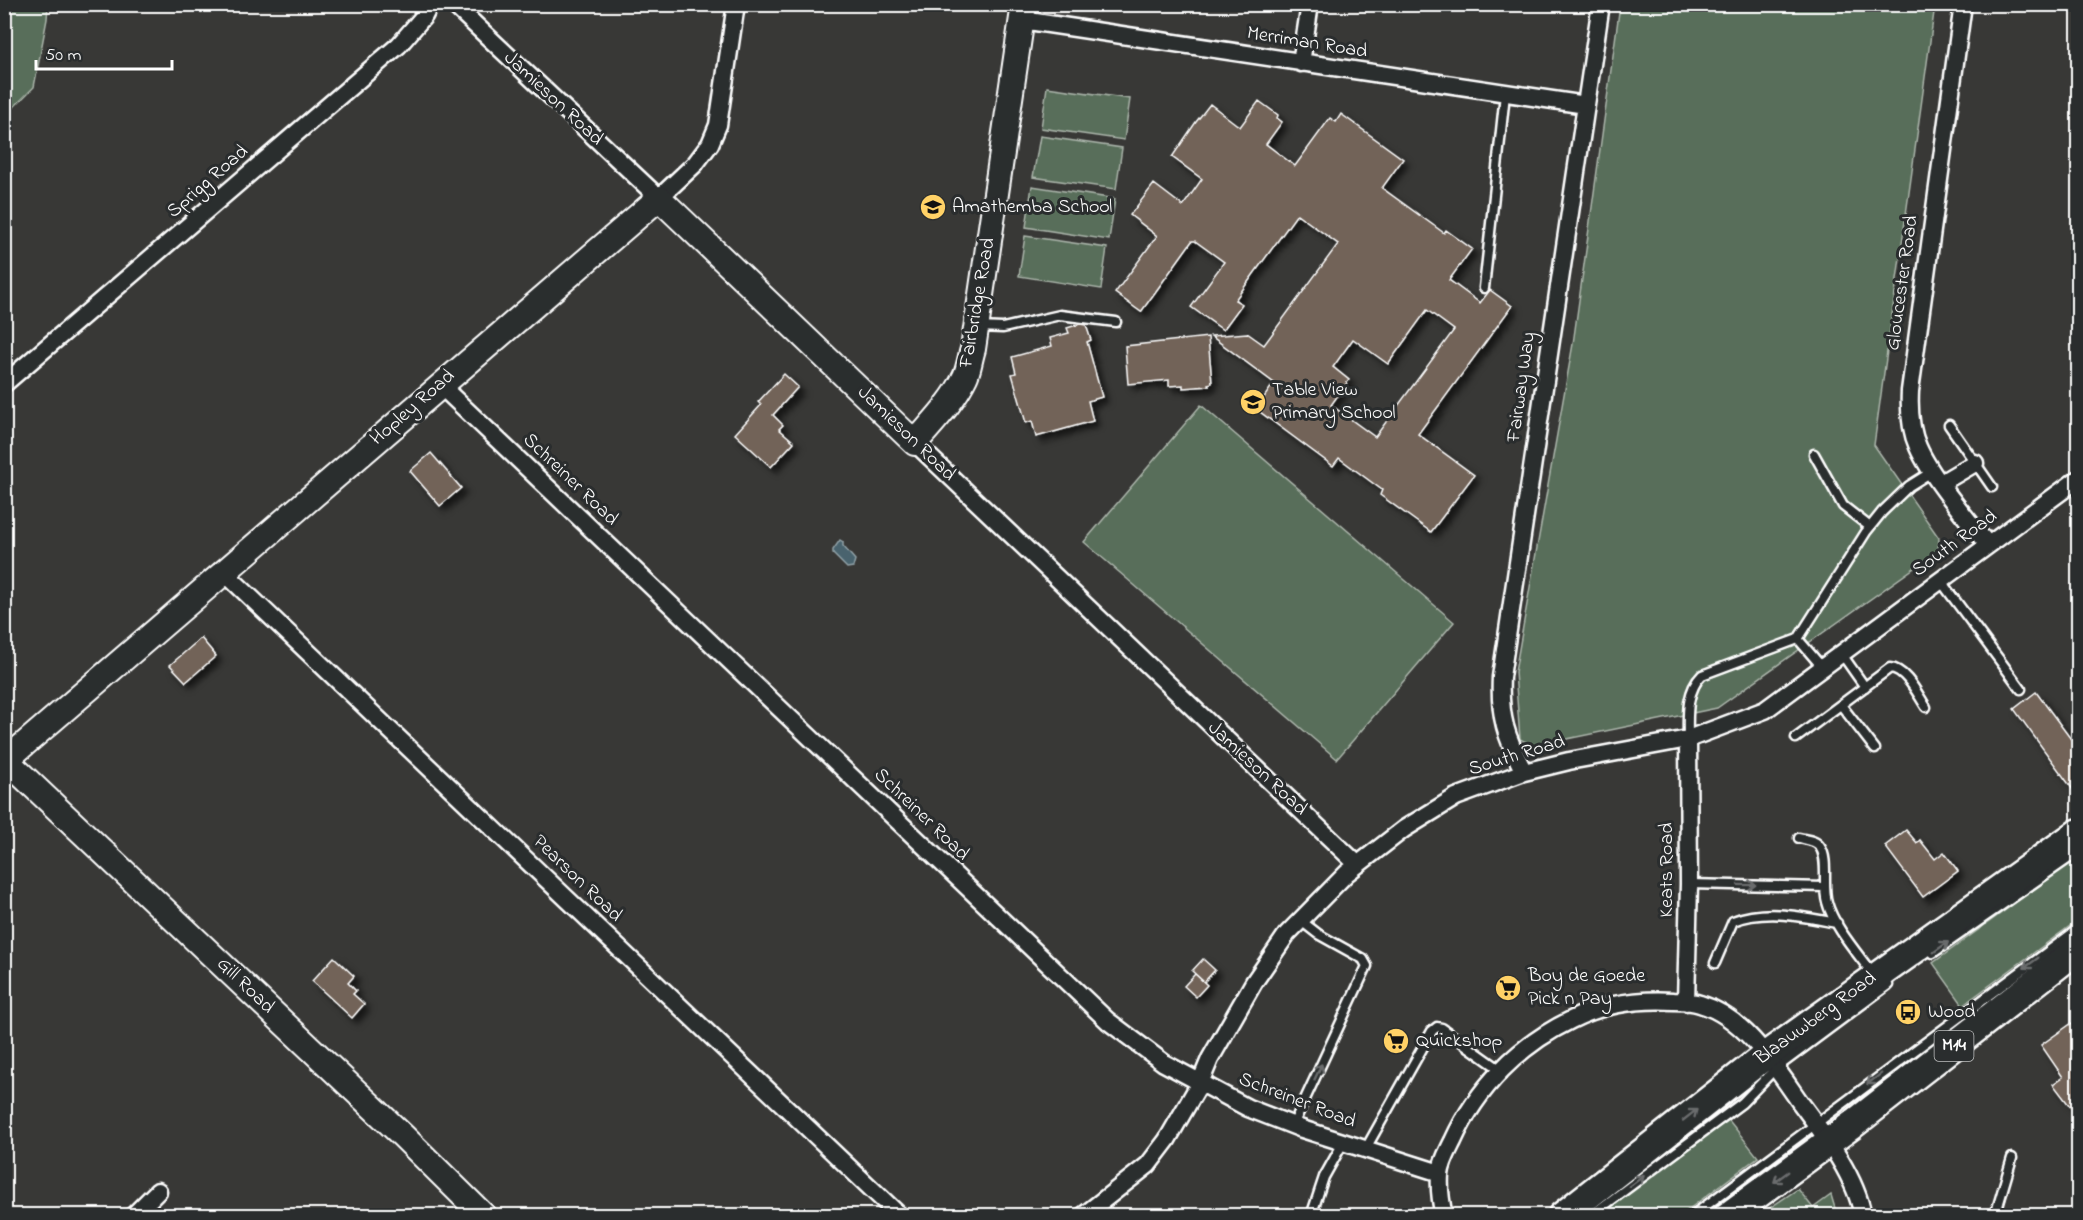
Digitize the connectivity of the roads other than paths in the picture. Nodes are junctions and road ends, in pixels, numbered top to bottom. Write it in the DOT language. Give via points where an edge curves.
graph roads {
  1 [pos="430,4"];
  2 [pos="453,4"];
  3 [pos="736,4"];
  4 [pos="1310,4"];
  5 [pos="1601,4"];
  6 [pos="1963,4"];
  7 [pos="1023,12"];
  8 [pos="1301,63"];
  9 [pos="1505,94"];
  10 [pos="1586,105"];
  11 [pos="659,198"];
  12 [pos="1484,288"];
  13 [pos="1116,322"];
  14 [pos="977,326"];
  15 [pos="4,384"];
  16 [pos="440,385"];
  17 [pos="1950,425"];
  18 [pos="915,443"];
  19 [pos="1814,454"];
  20 [pos="1975,463"];
  21 [pos="1937,477"];
  22 [pos="2079,479"];
  23 [pos="1992,487"];
  24 [pos="1870,527"];
  25 [pos="1988,545"];
  26 [pos="224,572"];
  27 [pos="1940,580"];
  28 [pos="1798,639"];
  29 [pos="1841,653"];
  30 [pos="1822,667"];
  31 [pos="1865,687"];
  32 [pos="2021,689"];
  33 [pos="1841,705"];
  34 [pos="1926,707"];
  35 [pos="1796,738"];
  36 [pos="1688,740"];
  37 [pos="1875,749"];
  38 [pos="5,760"];
  39 [pos="1524,772"];
  40 [pos="2079,833"];
  41 [pos="1799,838"];
  42 [pos="2079,852"];
  43 [pos="1357,864"];
  44 [pos="1689,884"];
  45 [pos="1825,887"];
  46 [pos="1300,920"];
  47 [pos="1837,923"];
  48 [pos="2079,928"];
  49 [pos="2079,949"];
  50 [pos="1928,957"];
  51 [pos="1715,963"];
  52 [pos="1887,976"];
  53 [pos="1686,1002"];
  54 [pos="1770,1062"];
  55 [pos="1501,1070"];
  56 [pos="1200,1083"];
  57 [pos="1293,1125"];
  58 [pos="1822,1133"];
  59 [pos="1343,1143"];
  60 [pos="1365,1150"];
  61 [pos="2012,1158"];
  62 [pos="1440,1173"];
  63 [pos="158,1191"];
  64 [pos="133,1215"];
  65 [pos="484,1215"];
  66 [pos="900,1215"];
  67 [pos="1083,1215"];
  68 [pos="1311,1215"];
  69 [pos="1444,1215"];
  70 [pos="1562,1215"];
  71 [pos="1590,1215"];
  72 [pos="1692,1215"];
  73 [pos="1728,1215"];
  74 [pos="1863,1215"];
  75 [pos="1995,1215"];
  1 -- 15 [label="street, Sprigg Road" via="399,45"];
  2 -- 11 [label="street, Jamieson Road"];
  3 -- 11 [label="street, Hopley Road" via="718,125 695,164"];
  4 -- 8 [label="street"];
  5 -- 10 [label="street, Fairway Way"];
  6 -- 21 [label="street, Gloucester Road" via="1910,392 1909,414 1917,445"];
  7 -- 8 [label="street, Merriman Road"];
  7 -- 14 [label="street, Fairbridge Road"];
  8 -- 9 [label="street, Merriman Road"];
  9 -- 10 [label="street, Merriman Road"];
  9 -- 12 [label="lane"];
  10 -- 39 [label="street, Fairway Way" via="1501,677 1504,727"];
  11 -- 16 [label="street, Hopley Road"];
  11 -- 18 [label="street, Jamieson Road"];
  13 -- 14 [label="lane" via="1060,315 1003,328"];
  14 -- 18 [label="street, Fairbridge Road" via="966,375"];
  16 -- 26 [label="street, Hopley Road"];
  16 -- 56 [label="street, Schreiner Road" via="1108,1021 1164,1063"];
  17 -- 20 [label="lane"];
  18 -- 43 [label="street, Jamieson Road"];
  19 -- 24 [label="lane" via="1843,506"];
  20 -- 21 [label="street"];
  20 -- 23 [label="lane"];
  21 -- 24 [label="lane" via="1909,486"];
  21 -- 25 [label="street, Gloucester Road"];
  22 -- 25 [label="street, South Road"];
  24 -- 28 [label="lane"];
  25 -- 27 [label="street, South Road"];
  26 -- 38 [label="street, Hopley Road"];
  26 -- 66 [label="street, Pearson Road"];
  27 -- 29 [label="street, South Road"];
  27 -- 32 [label="lane"];
  28 -- 30 [label="lane"];
  28 -- 36 [label="lane" via="1697,680 1690,696"];
  29 -- 30 [label="street, South Road"];
  29 -- 31 [label="lane"];
  30 -- 36 [label="street, South Road" via="1765,710"];
  31 -- 33 [label="lane"];
  31 -- 34 [label="lane" via="1895,668"];
  33 -- 35 [label="lane"];
  33 -- 37 [label="lane"];
  36 -- 39 [label="street, South Road" via="1569,760"];
  36 -- 44 [label="street, Keats Road"];
  38 -- 65 [label="street, Gill Road"];
  39 -- 43 [label="street, South Road" via="1456,797"];
  40 -- 52 [label="main road, Blaauwberg Road"];
  41 -- 45 [label="lane" via="1813,841 1821,848"];
  50 -- 42 [label="lane, one-way"];
  43 -- 46 [label="street, South Road"];
  44 -- 45 [label="lane, one-way"];
  44 -- 53 [label="street, Keats Road"];
  45 -- 47 [label="lane" via="1827,903"];
  46 -- 56 [label="street, South Road" via="1254,982"];
  57 -- 46 [label="lane, one-way" via="1367,966 1363,958"];
  47 -- 51 [label="lane" via="1780,914 1748,915 1734,921"];
  47 -- 52 [label="lane"];
  48 -- 58 [label="lane, one-way" via="1918,1046"];
  49 -- 58 [label="main road, M14"];
  52 -- 54 [label="main road, Blaauwberg Road"];
  53 -- 54 [label="street" via="1700,1003 1736,1022"];
  53 -- 55 [label="street" via="1647,999 1587,1013 1536,1041"];
  54 -- 58 [label="street"];
  70 -- 54 [label="main road, Blaauwberg Road, one-way"];
  71 -- 54 [label="lane, one-way" via="1742,1103"];
  55 -- 60 [label="lane" via="1437,1027"];
  55 -- 62 [label="street" via="1461,1124"];
  56 -- 57 [label="street, Schreiner Road" via="1248,1108"];
  56 -- 67 [label="street, South Road" via="1148,1166"];
  57 -- 59 [label="street, Schreiner Road"];
  58 -- 72 [label="lane"];
  58 -- 73 [label="main road, M14, one-way"];
  58 -- 74 [label="street" via="1857,1193"];
  59 -- 60 [label="street, Schreiner Road"];
  59 -- 68 [label="lane" via="1324,1177"];
  60 -- 62 [label="street, Schreiner Road"];
  61 -- 75 [label="lane"];
  62 -- 69 [label="street"];
  63 -- 64 [label="street"];
}
